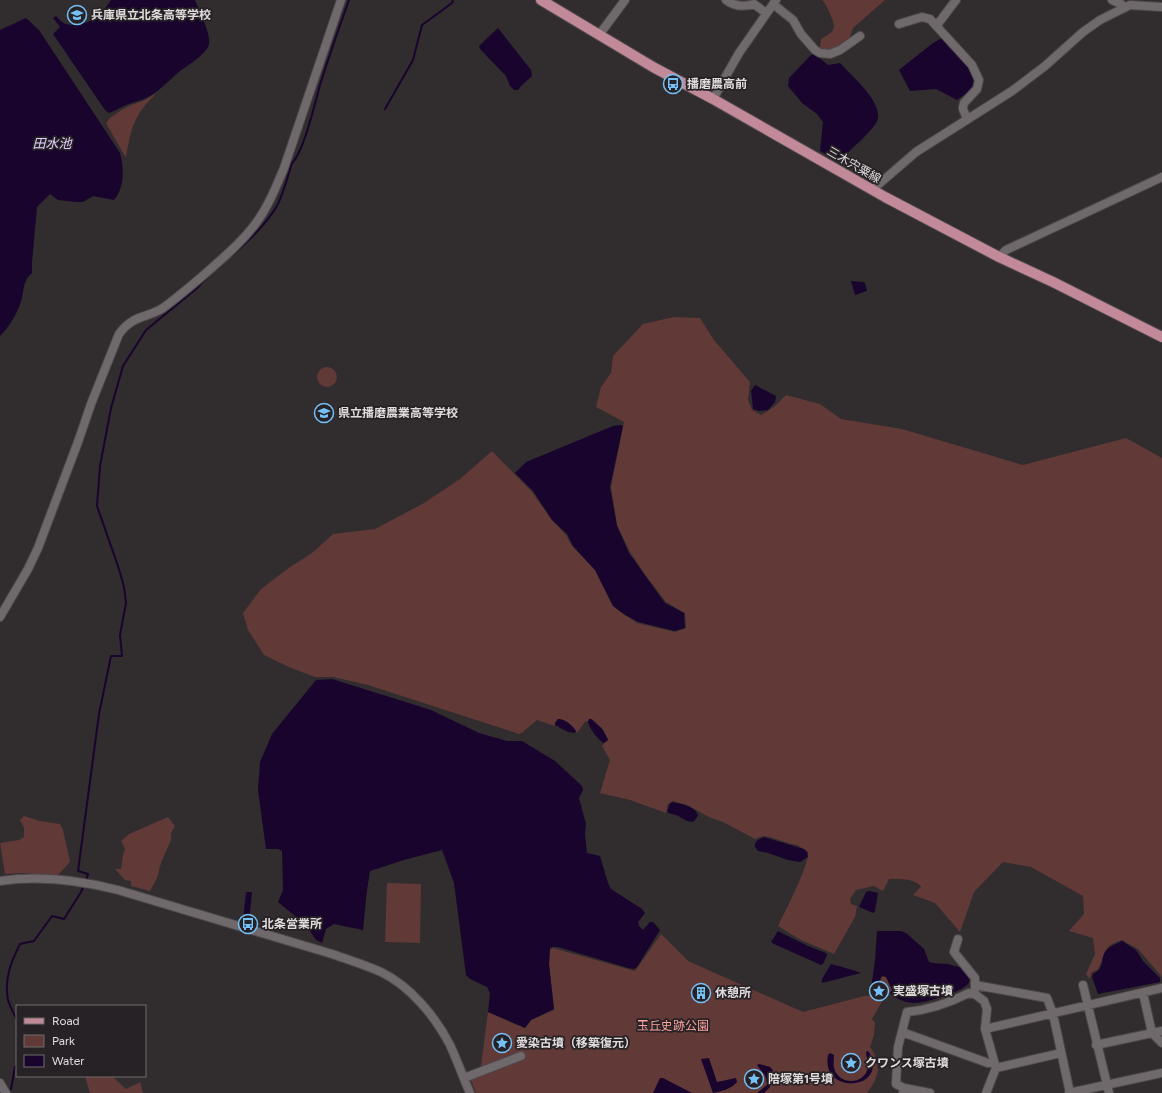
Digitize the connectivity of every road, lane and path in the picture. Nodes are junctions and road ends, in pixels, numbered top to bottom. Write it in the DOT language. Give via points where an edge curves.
graph roads {
  1 [pos="341,0"];
  2 [pos="541,0"];
  3 [pos="625,0"];
  4 [pos="726,0"];
  5 [pos="956,0"];
  6 [pos="1112,0"];
  7 [pos="774,2"];
  8 [pos="1162,7"];
  9 [pos="1124,8"];
  10 [pos="766,13"];
  11 [pos="900,24"];
  12 [pos="937,25"];
  13 [pos="600,35"];
  14 [pos="860,36"];
  15 [pos="713,99"];
  16 [pos="967,119"];
  17 [pos="1162,177"];
  18 [pos="872,190"];
  19 [pos="999,257"];
  20 [pos="1162,337"];
  21 [pos="0,617"];
  22 [pos="0,880"];
  23 [pos="958,939"];
  24 [pos="975,985"];
  25 [pos="1083,985"];
  26 [pos="1162,988"];
  27 [pos="1142,993"];
  28 [pos="976,995"];
  29 [pos="1088,1006"];
  30 [pos="1053,1014"];
  31 [pos="985,1029"];
  32 [pos="1162,1031"];
  33 [pos="902,1032"];
  34 [pos="1152,1033"];
  35 [pos="1162,1043"];
  36 [pos="1096,1045"];
  37 [pos="1061,1053"];
  38 [pos="521,1056"];
  39 [pos="995,1065"];
  40 [pos="1162,1073"];
  41 [pos="464,1078"];
  42 [pos="0,1083"];
  43 [pos="1108,1089"];
  44 [pos="903,1090"];
  45 [pos="6,1093"];
  46 [pos="470,1093"];
  47 [pos="930,1093"];
  48 [pos="986,1093"];
  49 [pos="1070,1093"];
  1 -- 21 [label="street" via="284,168 272,195 256,223 224,257 161,309 136,318 119,334 38,548"];
  2 -- 13 [label="main road, 三木宍粟線"];
  3 -- 13 [label="street"];
  4 -- 10 [label="street" via="735,6 754,4"];
  5 -- 12 [label="street"];
  6 -- 9 [label="street"];
  7 -- 10 [label="street"];
  7 -- 14 [label="street" via="793,20 801,34 820,53 830,54 840,50"];
  8 -- 9 [label="street" via="1130,5"];
  9 -- 16 [label="street" via="1083,32 1018,87"];
  10 -- 15 [label="street"];
  11 -- 12 [label="street" via="925,17"];
  12 -- 16 [label="street" via="972,65 979,80 977,89 964,103 963,109"];
  13 -- 15 [label="main road, 三木宍粟線"];
  15 -- 18 [label="main road, 三木宍粟線"];
  16 -- 18 [label="street" via="916,152"];
  17 -- 19 [label="street" via="1006,250"];
  18 -- 19 [label="main road, 三木宍粟線"];
  19 -- 20 [label="main road, 三木宍粟線"];
  22 -- 41 [label="street" via="41,878 95,884 332,954 382,973 407,990 439,1026"];
  23 -- 24 [label="street" via="954,952 975,978"];
  24 -- 28 [label="street"];
  24 -- 30 [label="street" via="1047,998"];
  25 -- 29 [label="street"];
  26 -- 27 [label="street"];
  27 -- 29 [label="street"];
  27 -- 34 [label="street"];
  28 -- 31 [label="street" via="984,1001 987,1009"];
  28 -- 33 [label="street" via="969,993 923,1011 906,1012"];
  29 -- 30 [label="street"];
  29 -- 36 [label="street"];
  30 -- 31 [label="street"];
  30 -- 37 [label="street"];
  31 -- 39 [label="street"];
  32 -- 34 [label="street"];
  33 -- 39 [label="street"];
  33 -- 44 [label="street" via="898,1047 896,1084"];
  34 -- 35 [label="street"];
  34 -- 36 [label="street"];
  36 -- 43 [label="street"];
  37 -- 39 [label="street"];
  37 -- 49 [label="street"];
  38 -- 41 [label="street"];
  39 -- 48 [label="street"];
  40 -- 43 [label="street"];
  41 -- 46 [label="street"];
  42 -- 45 [label="street"];
  43 -- 49 [label="street"];
  44 -- 47 [label="street"];
}
